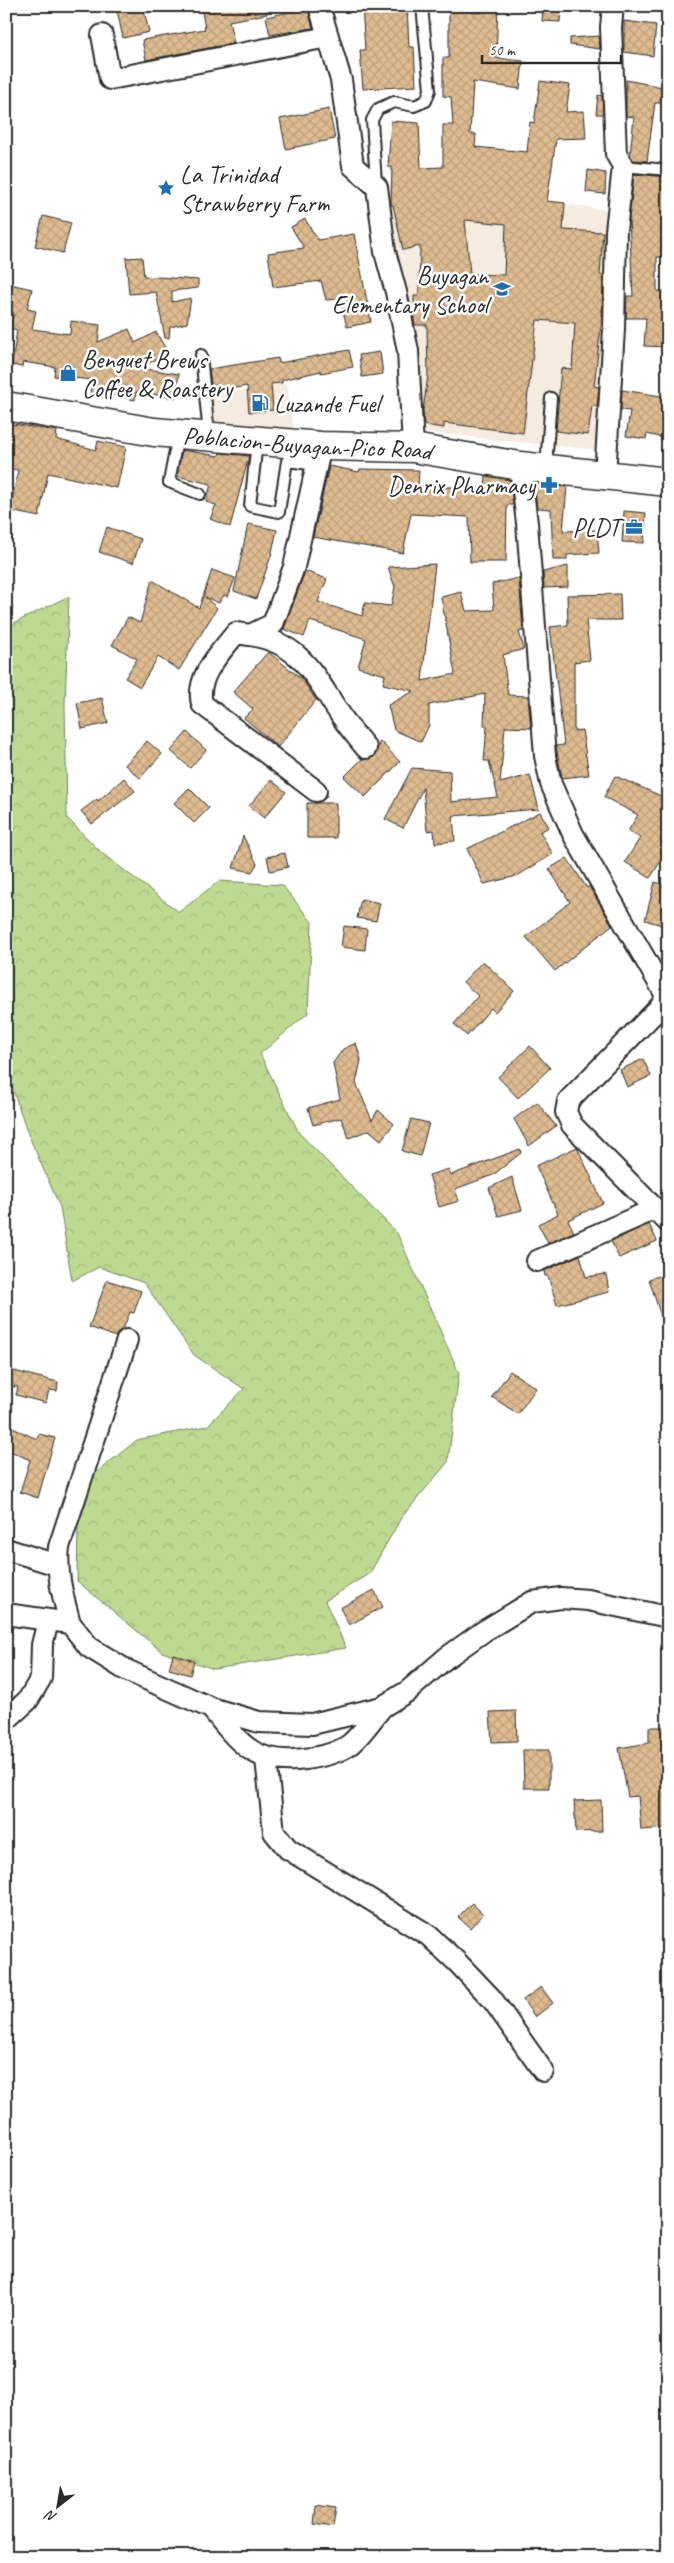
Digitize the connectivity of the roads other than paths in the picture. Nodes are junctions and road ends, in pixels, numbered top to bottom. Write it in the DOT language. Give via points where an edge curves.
graph roads {
  1 [pos="319,6"];
  2 [pos="422,6"];
  3 [pos="613,6"];
  4 [pos="102,35"];
  5 [pos="328,37"];
  6 [pos="623,166"];
  7 [pos="668,170"];
  8 [pos="377,188"];
  9 [pos="201,355"];
  10 [pos="551,398"];
  11 [pos="6,406"];
  12 [pos="179,434"];
  13 [pos="209,436"];
  14 [pos="257,440"];
  15 [pos="414,448"];
  16 [pos="288,452"];
  17 [pos="319,456"];
  18 [pos="533,467"];
  19 [pos="605,476"];
  20 [pos="668,482"];
  21 [pos="200,494"];
  22 [pos="250,636"];
  23 [pos="366,748"];
  24 [pos="316,791"];
  25 [pos="667,997"];
  26 [pos="661,1216"];
  27 [pos="538,1261"];
  28 [pos="127,1340"];
  29 [pos="6,1549"];
  30 [pos="57,1566"];
  31 [pos="6,1614"];
  32 [pos="668,1617"];
  33 [pos="48,1622"];
  34 [pos="70,1623"];
  35 [pos="211,1708"];
  36 [pos="382,1708"];
  37 [pos="6,1720"];
  38 [pos="266,1759"];
  39 [pos="543,2070"];
  1 -- 5 [label="street"];
  2 -- 8 [label="lane" via="430,90 426,101 414,106 394,102 378,109 372,120"];
  3 -- 6 [label="street" via="616,154"];
  4 -- 5 [label="street" via="110,79"];
  5 -- 8 [label="street" via="341,80 354,166"];
  6 -- 7 [label="lane"];
  6 -- 19 [label="street" via="616,231"];
  8 -- 15 [label="street" via="385,252 408,351"];
  9 -- 13 [label="lane"];
  10 -- 18 [label="lane"];
  11 -- 12 [label="main road, Poblacion-Buyagan-Pico Road" via="108,426"];
  12 -- 13 [label="main road, Poblacion-Buyagan-Pico Road"];
  12 -- 21 [label="lane" via="169,482"];
  13 -- 14 [label="main road, Poblacion-Buyagan-Pico Road"];
  14 -- 16 [label="main road, Poblacion-Buyagan-Pico Road"];
  14 -- 16 [label="lane" via="250,506 279,512"];
  15 -- 17 [label="main road, Poblacion-Buyagan-Pico Road"];
  15 -- 18 [label="main road, Poblacion-Buyagan-Pico Road"];
  16 -- 17 [label="main road, Poblacion-Buyagan-Pico Road"];
  17 -- 22 [label="street" via="294,567 274,624"];
  18 -- 19 [label="main road, Poblacion-Buyagan-Pico Road"];
  18 -- 25 [label="street" via="527,523 545,756 551,784 574,834"];
  19 -- 20 [label="main road, Poblacion-Buyagan-Pico Road"];
  22 -- 23 [label="street" via="281,644 311,668"];
  22 -- 24 [label="street" via="236,633 214,662 202,679 199,692 202,704"];
  25 -- 26 [label="street" via="568,1101 566,1112 572,1125"];
  26 -- 27 [label="street"];
  28 -- 30 [label="street" via="64,1531"];
  29 -- 30 [label="street"];
  30 -- 34 [label="street"];
  31 -- 33 [label="street"];
  32 -- 36 [label="street" via="588,1600 562,1598 532,1602 461,1647"];
  33 -- 34 [label="street"];
  33 -- 37 [label="street" via="42,1645 41,1678 28,1700"];
  34 -- 35 [label="street" via="89,1647 126,1670"];
  35 -- 36 [label="street" via="259,1722 312,1724"];
  35 -- 38 [label="street" via="251,1751"];
  36 -- 38 [label="street" via="349,1745 324,1756 296,1760"];
  38 -- 39 [label="street" via="274,1832 288,1849 428,1936 458,1962 492,1999"];
}
